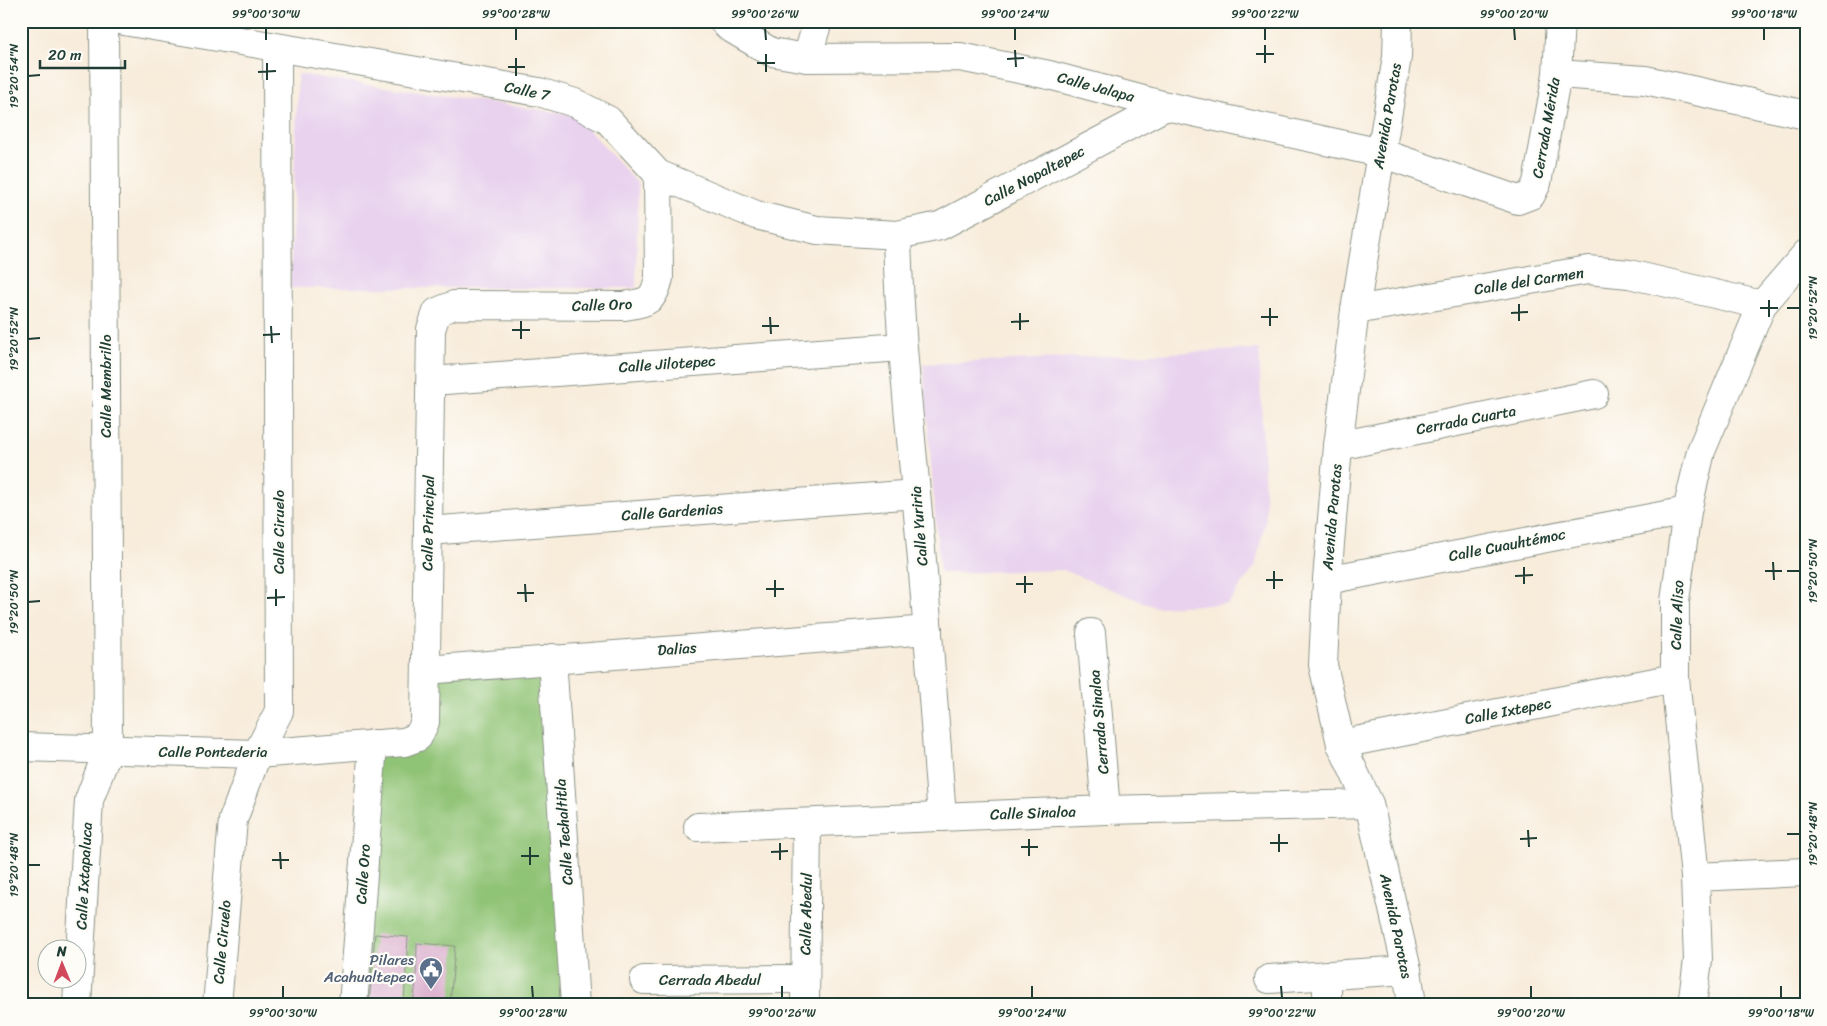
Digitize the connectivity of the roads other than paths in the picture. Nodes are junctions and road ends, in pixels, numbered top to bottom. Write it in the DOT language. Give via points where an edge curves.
graph roads {
  1 [pos="104,21"];
  2 [pos="124,21"];
  3 [pos="723,21"];
  4 [pos="818,21"];
  5 [pos="1398,21"];
  6 [pos="1560,21"];
  7 [pos="277,48"];
  8 [pos="807,58"];
  9 [pos="1557,74"];
  10 [pos="1166,106"];
  11 [pos="1806,115"];
  12 [pos="1380,153"];
  13 [pos="658,174"];
  14 [pos="897,235"];
  15 [pos="1806,254"];
  16 [pos="1762,304"];
  17 [pos="454,305"];
  18 [pos="1354,310"];
  19 [pos="902,347"];
  20 [pos="431,381"];
  21 [pos="1594,394"];
  22 [pos="1338,446"];
  23 [pos="916,494"];
  24 [pos="1687,511"];
  25 [pos="428,531"];
  26 [pos="1327,580"];
  27 [pos="928,630"];
  28 [pos="1092,633"];
  29 [pos="552,658"];
  30 [pos="426,670"];
  31 [pos="1675,678"];
  32 [pos="404,742"];
  33 [pos="373,744"];
  34 [pos="1342,744"];
  35 [pos="21,747"];
  36 [pos="108,750"];
  37 [pos="257,754"];
  38 [pos="1369,804"];
  39 [pos="1106,810"];
  40 [pos="942,817"];
  41 [pos="807,823"];
  42 [pos="698,827"];
  43 [pos="1805,872"];
  44 [pos="1695,877"];
  45 [pos="1406,970"];
  46 [pos="1327,975"];
  47 [pos="1269,979"];
  48 [pos="644,980"];
  49 [pos="805,992"];
  50 [pos="78,1005"];
  51 [pos="217,1005"];
  52 [pos="353,1005"];
  53 [pos="575,1005"];
  54 [pos="1327,1005"];
  55 [pos="1412,1005"];
  56 [pos="1692,1005"];
  1 -- 36 [label="street, Calle Membrillo"];
  2 -- 7 [label="street, Calle 7"];
  3 -- 8 [label="street, Calle Jalapa" via="771,52"];
  4 -- 8 [label="street"];
  5 -- 12 [label="street, Avenida Parotas" via="1397,57"];
  6 -- 9 [label="street, Cerrada Mérida"];
  7 -- 13 [label="street, Calle 7" via="539,92 575,103 608,120"];
  7 -- 37 [label="street, Calle Ciruelo" via="279,711"];
  8 -- 10 [label="street, Calle Jalapa" via="960,57 1049,75"];
  9 -- 11 [label="street" via="1645,80"];
  9 -- 12 [label="street, Cerrada Mérida" via="1537,184 1531,195 1518,200"];
  10 -- 12 [label="street, Calle Jalapa"];
  10 -- 14 [label="street, Calle Nopaltepec" via="940,226"];
  12 -- 18 [label="street, Avenida Parotas"];
  13 -- 14 [label="street, Calle 7" via="756,215 817,230"];
  13 -- 17 [label="street, Calle Oro" via="659,278 655,294 646,303 624,306"];
  14 -- 19 [label="street, Calle Yuriria"];
  15 -- 16 [label="street, Calle Aliso"];
  16 -- 18 [label="street, Calle del Carmen" via="1629,274 1588,270"];
  16 -- 24 [label="street, Calle Aliso" via="1701,451"];
  17 -- 20 [label="street, Calle Principal" via="437,312 431,329"];
  18 -- 22 [label="street, Avenida Parotas"];
  19 -- 20 [label="street, Calle Jilotepec"];
  19 -- 23 [label="street, Calle Yuriria"];
  20 -- 25 [label="street, Calle Principal"];
  21 -- 22 [label="street, Cerrada Cuarta"];
  22 -- 26 [label="street, Avenida Parotas"];
  23 -- 25 [label="street, Calle Gardenias"];
  23 -- 27 [label="street, Calle Yuriria"];
  24 -- 26 [label="street, Calle Cuauhtémoc"];
  24 -- 31 [label="street, Calle Aliso" via="1675,600"];
  25 -- 30 [label="street, Calle Principal"];
  26 -- 34 [label="street, Avenida Parotas" via="1324,665"];
  27 -- 29 [label="street, Dalias"];
  27 -- 40 [label="street, Calle Yuriria"];
  28 -- 39 [label="street, Cerrada Sinaloa"];
  29 -- 30 [label="street, Dalias"];
  29 -- 53 [label="street, Calle Techaltitla"];
  30 -- 32 [label="street, Calle Principal" via="425,722 418,736"];
  31 -- 34 [label="street, Calle Ixtepec"];
  31 -- 44 [label="street, Calle Aliso"];
  32 -- 33 [label="street, Calle Pontederia"];
  33 -- 37 [label="street, Calle Pontederia"];
  33 -- 52 [label="street, Calle Oro"];
  34 -- 38 [label="street, Avenida Parotas"];
  35 -- 36 [label="street, Calle Pontederia"];
  36 -- 37 [label="street, Calle Pontederia"];
  36 -- 50 [label="street, Calle Ixtapaluca" via="89,800"];
  37 -- 51 [label="street, Calle Ciruelo" via="233,820"];
  38 -- 39 [label="street, Calle Sinaloa"];
  38 -- 45 [label="street, Avenida Parotas"];
  39 -- 40 [label="street, Calle Sinaloa"];
  40 -- 41 [label="street, Calle Sinaloa"];
  41 -- 42 [label="street, Calle Sinaloa"];
  41 -- 49 [label="street, Calle Abedul"];
  43 -- 44 [label="street"];
  44 -- 56 [label="street, Calle Aliso" via="1698,960"];
  45 -- 46 [label="street"];
  45 -- 55 [label="street, Avenida Parotas"];
  46 -- 47 [label="street"];
  46 -- 54 [label="street"];
  48 -- 49 [label="street, Cerrada Abedul"];
}
